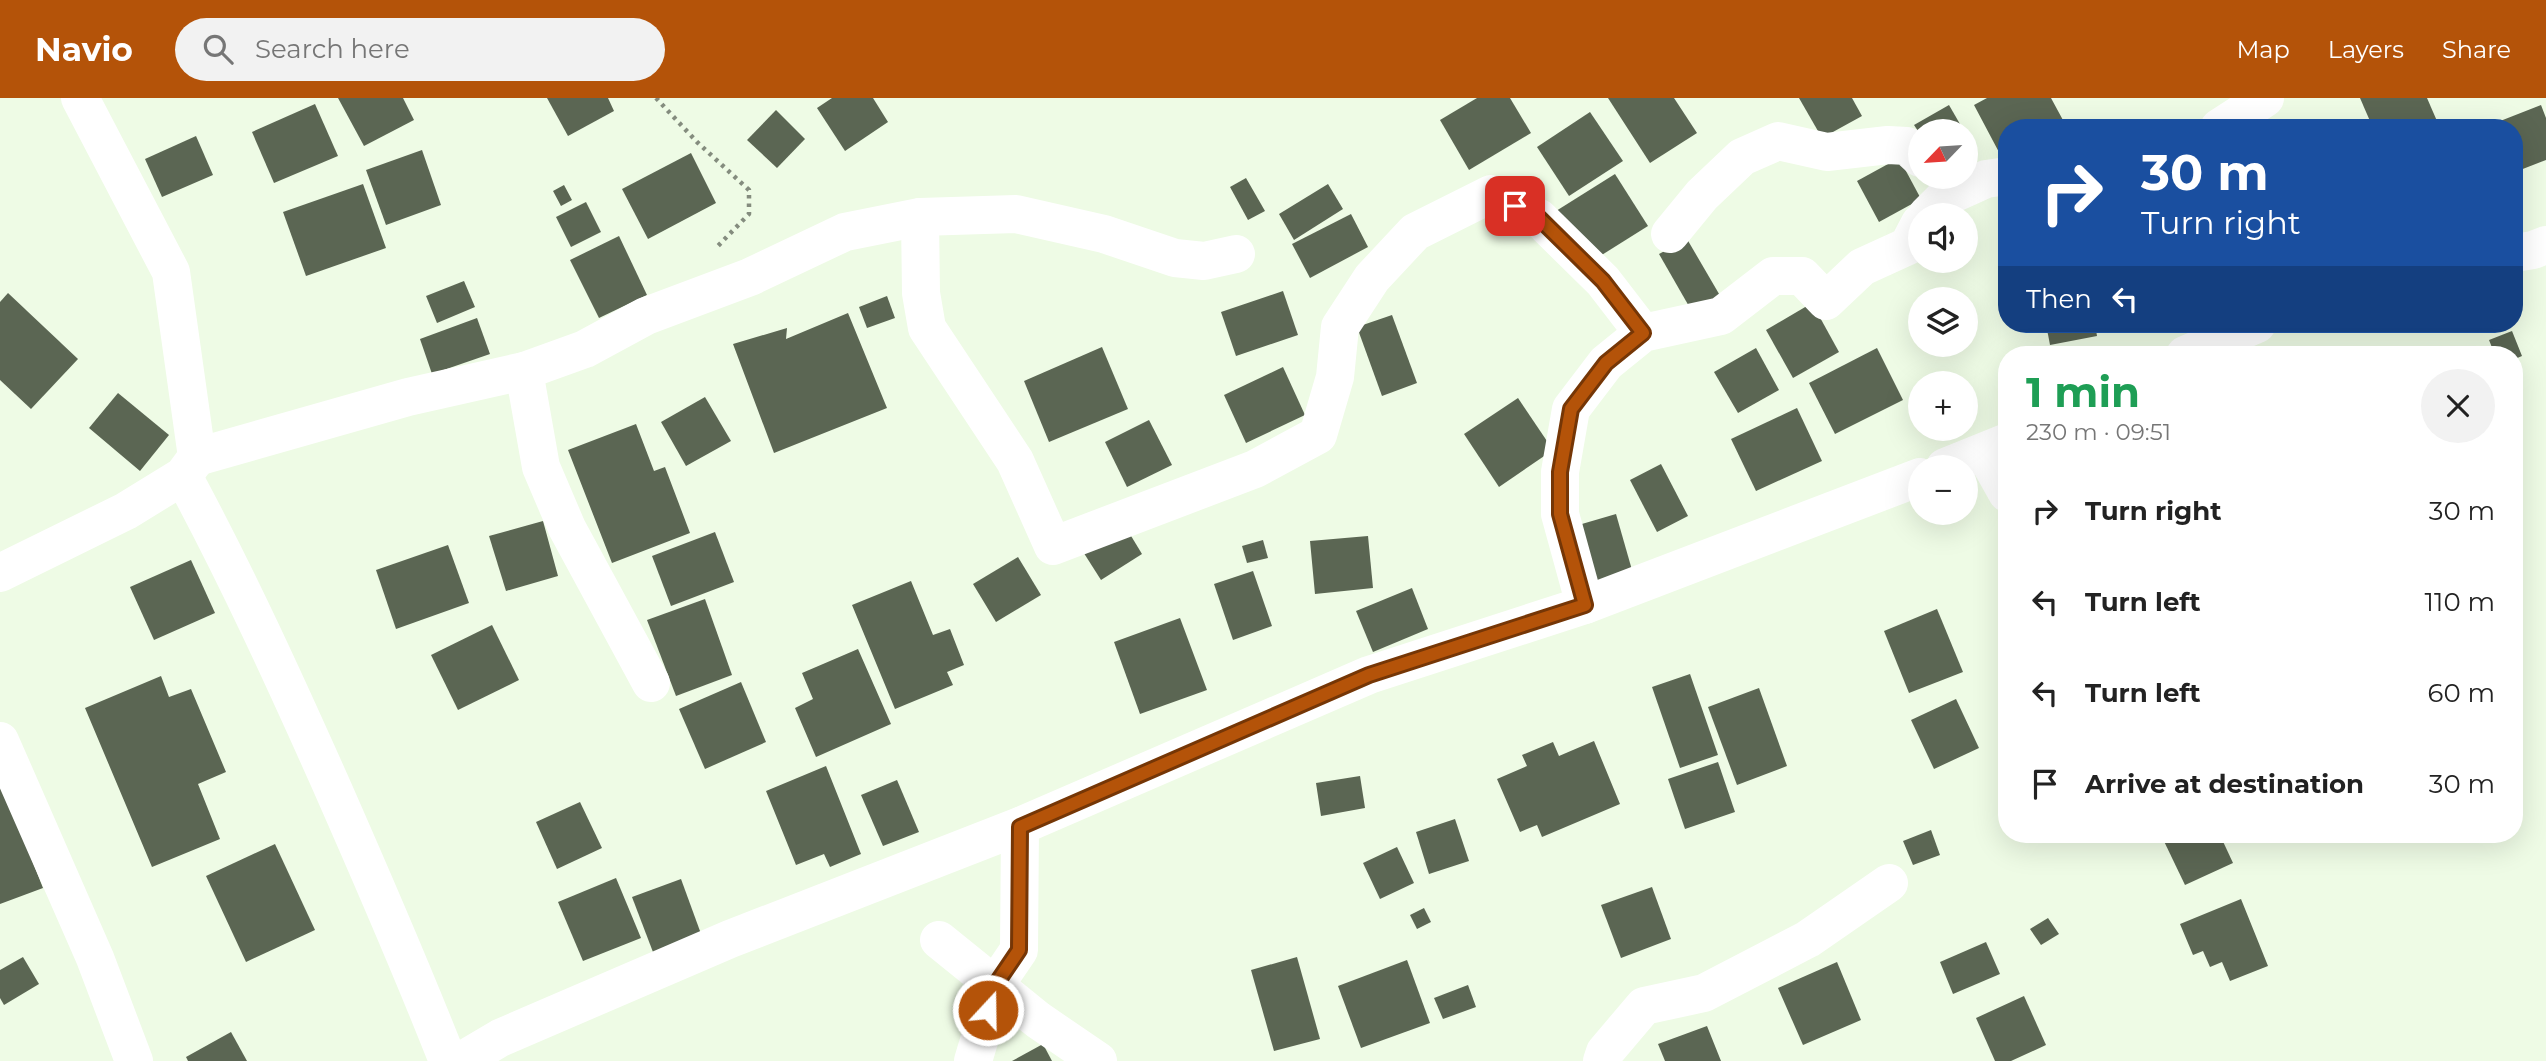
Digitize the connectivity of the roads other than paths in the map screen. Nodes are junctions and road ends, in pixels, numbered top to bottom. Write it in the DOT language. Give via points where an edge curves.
graph roads {
  1 [pos="80,98"];
  2 [pos="2265,98"];
  3 [pos="2233,119"];
  4 [pos="1908,148"];
  5 [pos="1998,177"];
  6 [pos="1931,203"];
  7 [pos="920,217"];
  8 [pos="1671,234"];
  9 [pos="2546,245"];
  10 [pos="1908,246"];
  11 [pos="2523,252"];
  12 [pos="1236,254"];
  13 [pos="1643,333"];
  14 [pos="2236,333"];
  15 [pos="2206,346"];
  16 [pos="524,371"];
  17 [pos="1996,447"];
  18 [pos="1976,455"];
  19 [pos="190,467"];
  20 [pos="1908,482"];
  21 [pos="0,573"];
  22 [pos="1585,605"];
  23 [pos="652,683"];
  24 [pos="0,741"];
  25 [pos="1020,827"];
  26 [pos="1889,883"];
  27 [pos="939,940"];
  28 [pos="996,984"];
  29 [pos="134,1061"];
  30 [pos="448,1061"];
  31 [pos="461,1061"];
  32 [pos="973,1061"];
  33 [pos="1098,1061"];
  34 [pos="1602,1061"];
  1 -- 19 [label="street" via="171,272"];
  2 -- 3 [label="street"];
  4 -- 8 [label="street" via="1888,145 1827,152 1778,141 1742,157 1702,195"];
  5 -- 6 [label="street"];
  7 -- 12 [label="street" via="1016,214 1104,234 1174,258 1204,261"];
  7 -- 13 [label="street" via="921,293 927,328 1015,461 1053,546 1255,469 1318,435 1335,377 1340,327 1372,278 1415,232 1491,194 1539,218 1603,281"];
  7 -- 16 [label="street" via="845,232 750,277 646,316 585,349"];
  9 -- 11 [label="street"];
  10 -- 13 [label="street" via="1862,267 1826,301 1802,276 1773,276 1721,316"];
  13 -- 22 [label="street" via="1606,363 1571,409 1560,472 1560,514"];
  14 -- 15 [label="street"];
  16 -- 19 [label="street" via="408,397"];
  16 -- 23 [label="street" via="541,467 567,528"];
  17 -- 18 [label="street"];
  19 -- 21 [label="street" via="127,511"];
  19 -- 30 [label="street"];
  20 -- 22 [label="street"];
  22 -- 25 [label="street" via="1369,675"];
  24 -- 29 [label="street" via="95,958"];
  25 -- 28 [label="street" via="1019,950"];
  25 -- 31 [label="street" via="730,939 500,1038"];
  26 -- 34 [label="street" via="1808,939 1704,993 1644,1006"];
  27 -- 28 [label="street"];
  28 -- 32 [label="street"];
  28 -- 33 [label="street"];
}
